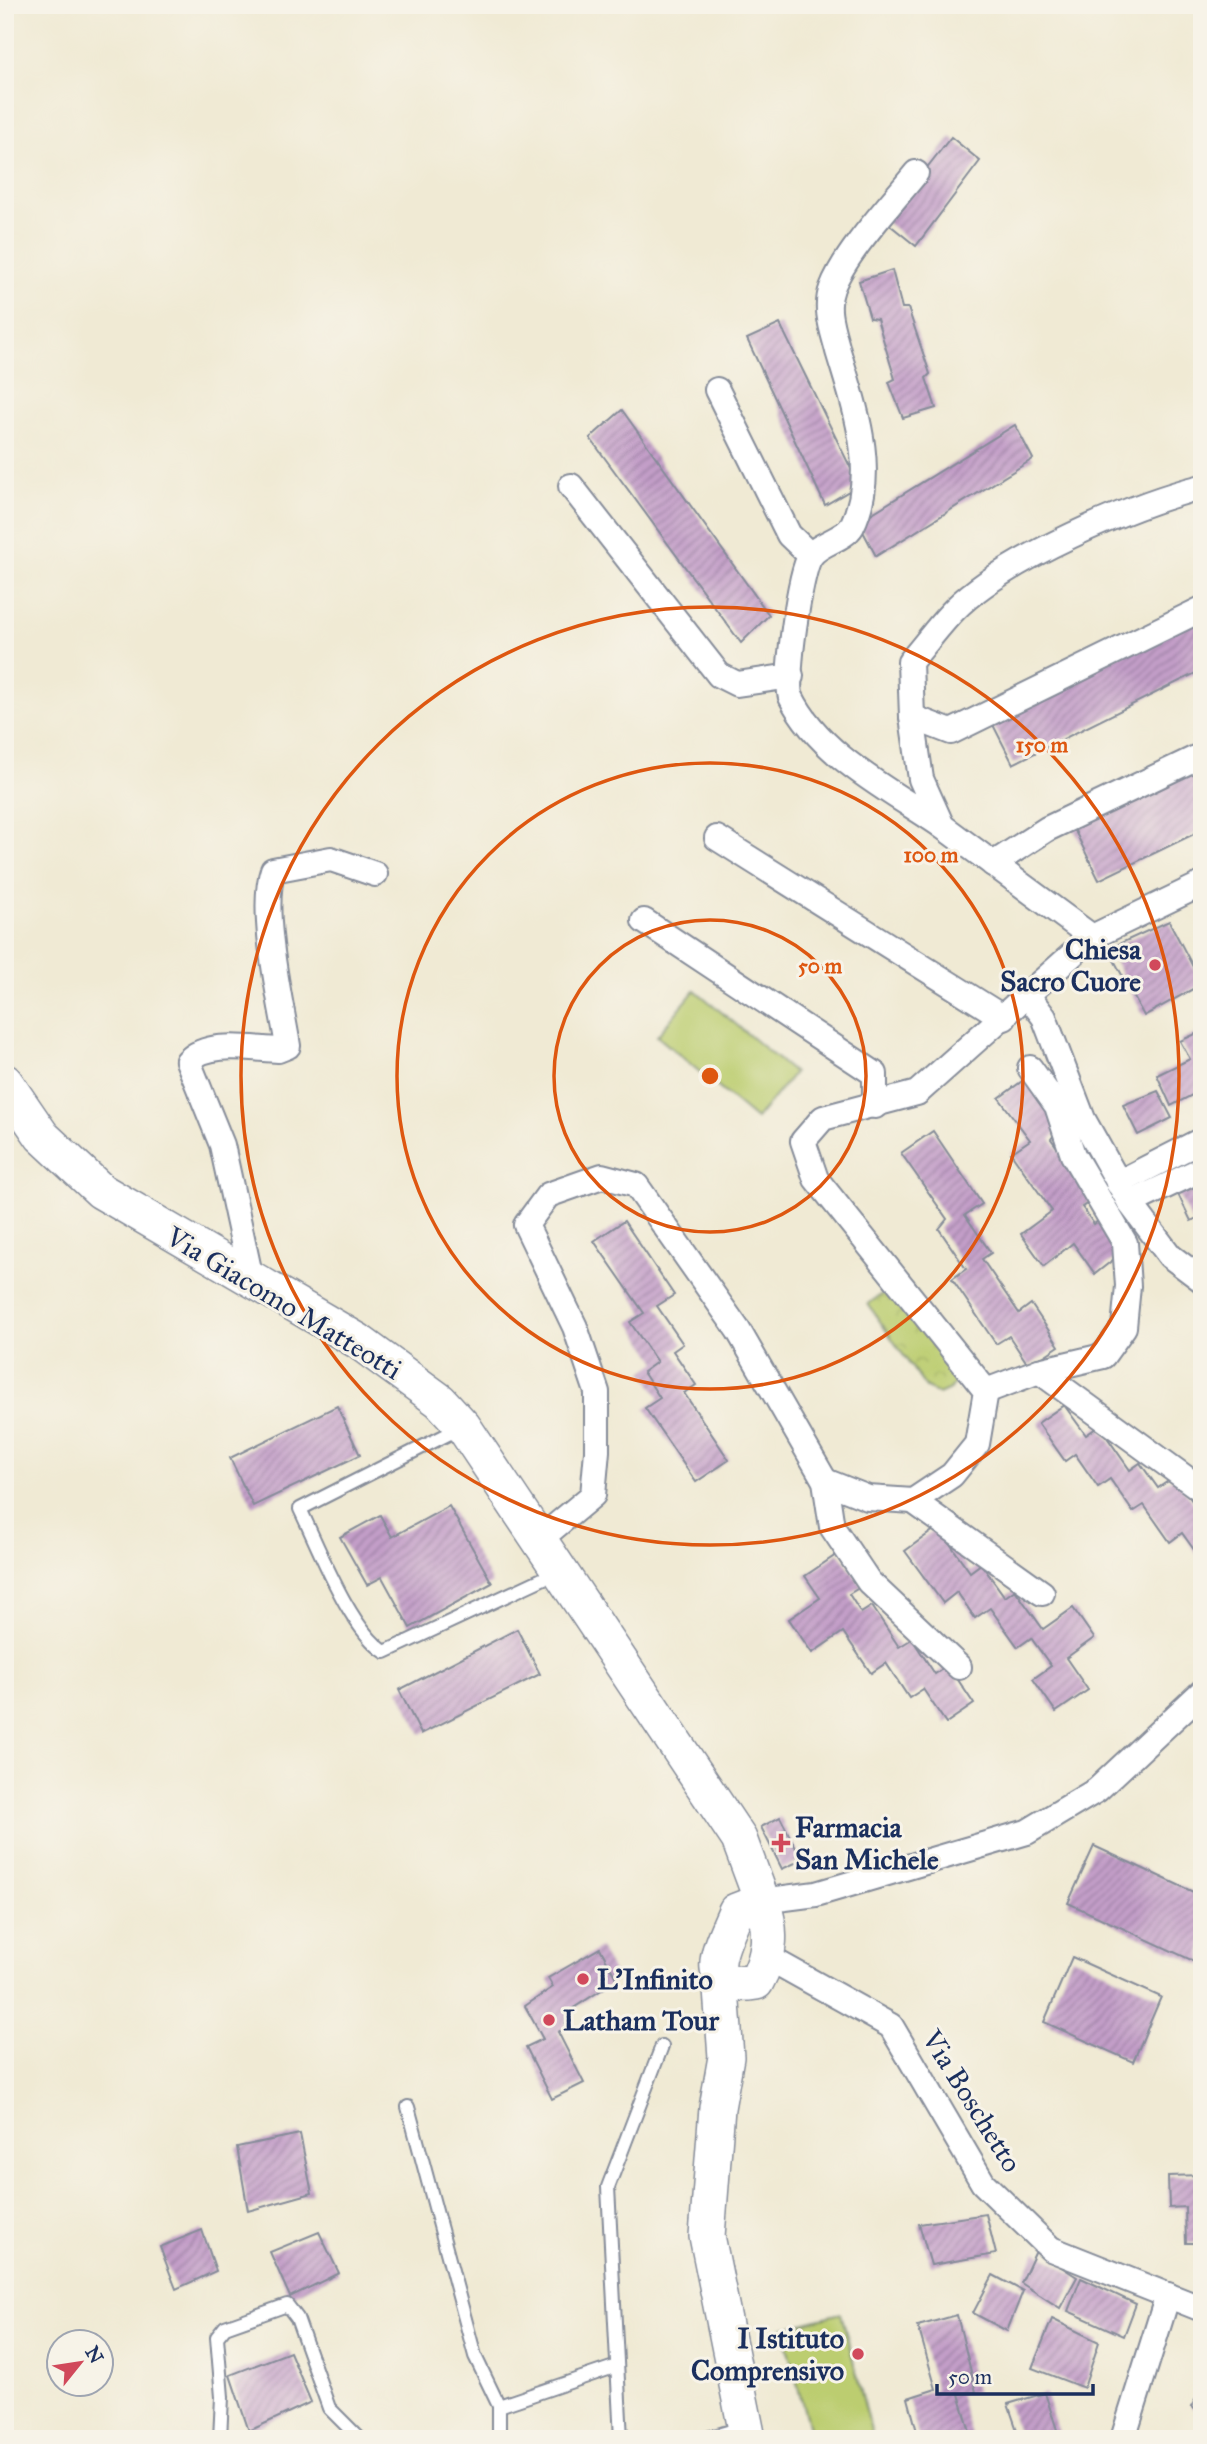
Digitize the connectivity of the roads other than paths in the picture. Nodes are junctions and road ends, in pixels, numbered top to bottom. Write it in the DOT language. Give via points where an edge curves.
graph roads {
  1 [pos="916,173"];
  2 [pos="717,390"];
  3 [pos="571,486"];
  4 [pos="1202,486"];
  5 [pos="810,555"];
  6 [pos="1202,610"];
  7 [pos="791,676"];
  8 [pos="912,718"];
  9 [pos="1202,755"];
  10 [pos="943,826"];
  11 [pos="717,838"];
  12 [pos="993,864"];
  13 [pos="375,874"];
  14 [pos="1202,884"];
  15 [pos="644,921"];
  16 [pos="1092,937"];
  17 [pos="1028,996"];
  18 [pos="1004,1018"];
  19 [pos="1030,1068"];
  20 [pos="5,1082"];
  21 [pos="875,1106"];
  22 [pos="1202,1140"];
  23 [pos="1202,1169"];
  24 [pos="1124,1193"];
  25 [pos="251,1279"];
  26 [pos="1202,1280"];
  27 [pos="1039,1371"];
  28 [pos="986,1391"];
  29 [pos="463,1426"];
  30 [pos="825,1480"];
  31 [pos="1202,1490"];
  32 [pos="913,1502"];
  33 [pos="539,1540"];
  34 [pos="559,1571"];
  35 [pos="1042,1593"];
  36 [pos="960,1667"];
  37 [pos="1202,1692"];
  38 [pos="758,1935"];
  39 [pos="720,1976"];
  40 [pos="662,2046"];
  41 [pos="726,2057"];
  42 [pos="408,2107"];
  43 [pos="1168,2295"];
  44 [pos="1202,2309"];
  45 [pos="617,2366"];
  46 [pos="499,2406"];
  47 [pos="747,2433"];
  48 [pos="220,2439"];
  49 [pos="360,2439"];
  50 [pos="499,2439"];
  51 [pos="621,2439"];
  52 [pos="704,2439"];
  53 [pos="1123,2439"];
  1 -- 5 [label="street" via="862,239 831,289 829,317 858,422 865,485 851,528"];
  2 -- 5 [label="street" via="789,535"];
  3 -- 7 [label="street" via="719,675 737,684"];
  4 -- 8 [label="street" via="1089,529 1010,567 956,608 911,662"];
  5 -- 7 [label="street" via="799,587"];
  6 -- 8 [label="street" via="951,732"];
  7 -- 10 [label="street" via="789,694 814,732"];
  8 -- 10 [label="street" via="921,779"];
  9 -- 12 [label="street" via="1047,830"];
  10 -- 12 [label="street"];
  11 -- 18 [label="street"];
  12 -- 16 [label="street"];
  13 -- 25 [label="street" via="331,859 273,870 268,884 274,962 288,1046 278,1050 210,1049 197,1051 188,1061 222,1145"];
  14 -- 16 [label="street"];
  15 -- 21 [label="street" via="876,1074"];
  16 -- 17 [label="street"];
  17 -- 18 [label="street"];
  17 -- 24 [label="street" via="1044,1017 1083,1119"];
  18 -- 21 [label="street" via="917,1093"];
  19 -- 27 [label="street" via="1057,1106 1073,1155 1125,1243 1128,1286 1124,1327 1103,1356"];
  20 -- 25 [label="street, Via Giacomo Matteotti" via="41,1136 101,1191"];
  21 -- 28 [label="street" via="823,1118 803,1141 816,1179"];
  22 -- 24 [label="street"];
  23 -- 24 [label="street"];
  24 -- 26 [label="street" via="1170,1256"];
  25 -- 29 [label="street, Via Giacomo Matteotti" via="358,1341 440,1401"];
  27 -- 28 [label="street"];
  27 -- 31 [label="street"];
  28 -- 32 [label="street" via="977,1444 952,1475"];
  29 -- 33 [label="street, Via Giacomo Matteotti"];
  29 -- 34 [label="lane" via="300,1509 372,1644 384,1653"];
  30 -- 32 [label="street" via="867,1498"];
  30 -- 33 [label="street" via="738,1330 636,1185 602,1177 548,1195 526,1225 575,1327 597,1392 593,1495"];
  30 -- 36 [label="street" via="832,1527 869,1582"];
  32 -- 35 [label="street"];
  33 -- 34 [label="street, Via Giacomo Matteotti"];
  34 -- 38 [label="street, Via Giacomo Matteotti" via="739,1839"];
  37 -- 38 [label="street" via="1097,1790 1027,1832 803,1896"];
  38 -- 39 [label="street" via="717,1958"];
  38 -- 39 [label="street" via="739,1985"];
  38 -- 41 [label="street" via="746,2019"];
  38 -- 43 [label="street, Via Boschetto" via="891,2026 983,2183 1051,2249"];
  39 -- 41 [label="street"];
  40 -- 45 [label="lane" via="608,2187"];
  41 -- 47 [label="street" via="717,2108 707,2236"];
  42 -- 46 [label="lane" via="475,2356"];
  43 -- 44 [label="street, Via Boschetto"];
  43 -- 53 [label="street"];
  45 -- 46 [label="lane"];
  45 -- 51 [label="lane"];
  46 -- 50 [label="lane"];
  47 -- 52 [label="lane"];
  48 -- 49 [label="lane" via="217,2337 225,2327 287,2305 297,2318 329,2408"];
}
